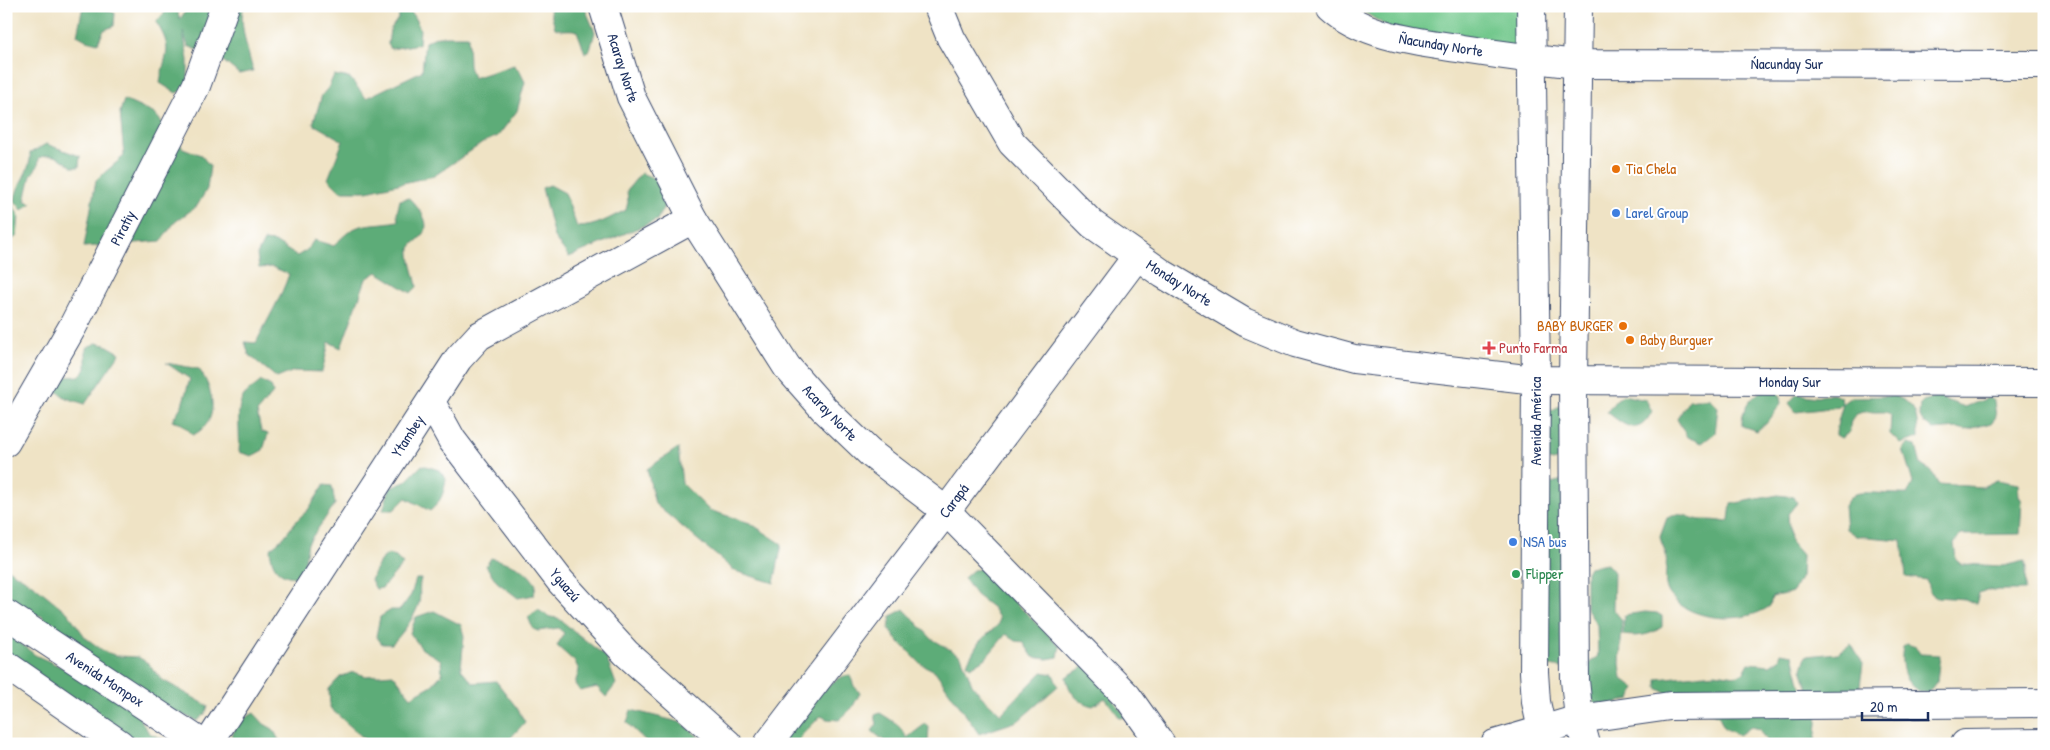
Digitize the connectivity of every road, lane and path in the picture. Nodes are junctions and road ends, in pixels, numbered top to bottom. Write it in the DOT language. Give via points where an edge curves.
graph roads {
  1 [pos="225,6"];
  2 [pos="603,6"];
  3 [pos="938,6"];
  4 [pos="1330,6"];
  5 [pos="1531,6"];
  6 [pos="1578,6"];
  7 [pos="1530,59"];
  8 [pos="1578,64"];
  9 [pos="2044,66"];
  10 [pos="693,219"];
  11 [pos="1137,256"];
  12 [pos="1536,380"];
  13 [pos="1573,382"];
  14 [pos="2044,382"];
  15 [pos="430,402"];
  16 [pos="6,442"];
  17 [pos="946,511"];
  18 [pos="6,614"];
  19 [pos="6,665"];
  20 [pos="2044,703"];
  21 [pos="1582,731"];
  22 [pos="1543,736"];
  23 [pos="2044,743"];
  24 [pos="120,744"];
  25 [pos="203,744"];
  26 [pos="208,744"];
  27 [pos="728,744"];
  28 [pos="768,744"];
  29 [pos="1160,744"];
  30 [pos="1495,744"];
  31 [pos="1965,744"];
  1 -- 16 [label="street, Piratiy" via="196,86 73,326"];
  2 -- 10 [label="street, Acaray Norte" via="631,97"];
  3 -- 11 [label="street, Monday Norte" via="951,38 1012,142 1092,224"];
  4 -- 7 [label="street, Ñacunday Norte" via="1339,14 1394,38"];
  5 -- 7 [label="street, Avenida América"];
  6 -- 8 [label="street"];
  7 -- 8 [label="street, Ńacunday Sur"];
  7 -- 12 [label="street, Avenida América"];
  8 -- 9 [label="street, Ńacunday Sur"];
  8 -- 13 [label="street"];
  10 -- 15 [label="street, Ytambey" via="479,336 458,359"];
  10 -- 17 [label="street, Acaray Norte" via="787,367 824,409 870,453"];
  11 -- 12 [label="street, Monday Norte" via="1244,322 1296,343 1354,359"];
  11 -- 17 [label="street, Carapá"];
  12 -- 13 [label="street, Monday Sur"];
  12 -- 22 [label="street, Avenida América" via="1534,672"];
  13 -- 14 [label="street, Monday Sur"];
  13 -- 21 [label="street" via="1575,680"];
  15 -- 26 [label="street, Ytambey"];
  15 -- 27 [label="street, Yguazú" via="452,440 561,582 626,653"];
  17 -- 28 [label="street, Carapá"];
  17 -- 29 [label="street, Acaray Norte" via="1127,696"];
  18 -- 25 [label="street, Avenida Mompox"];
  19 -- 24 [label="street"];
  20 -- 21 [label="street" via="1670,706"];
  21 -- 22 [label="street"];
  22 -- 30 [label="street"];
  23 -- 31 [label="street"];
}
